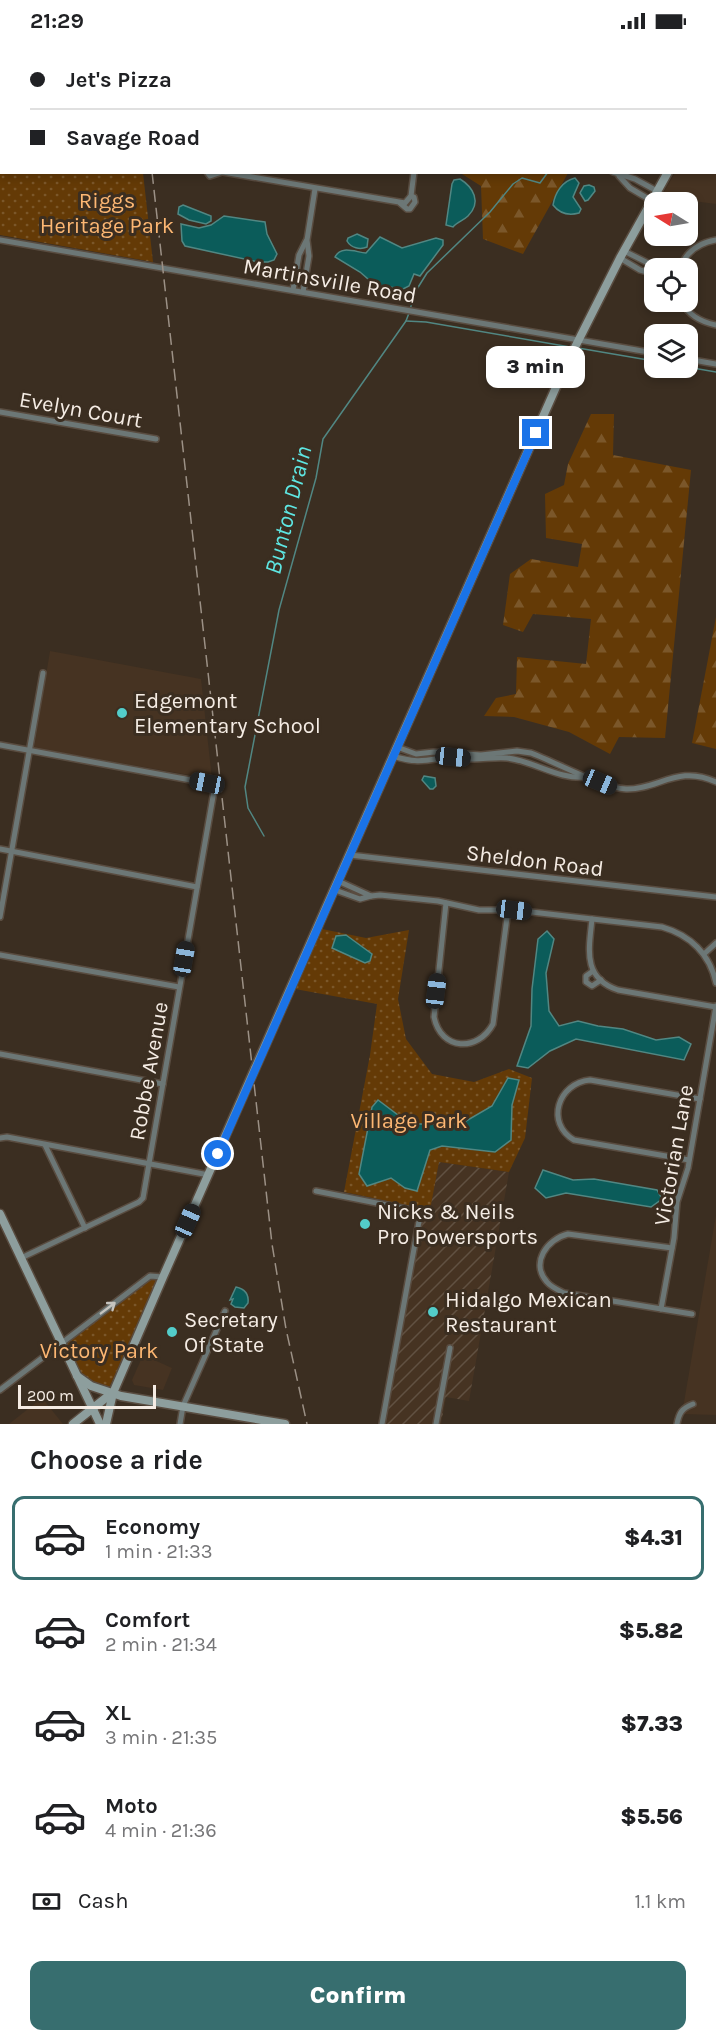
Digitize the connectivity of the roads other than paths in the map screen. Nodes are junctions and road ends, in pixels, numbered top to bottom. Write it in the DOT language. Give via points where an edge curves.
graph roads {
  1 [pos="234,174"];
  2 [pos="414,174"];
  3 [pos="616,174"];
  4 [pos="667,174"];
  5 [pos="315,189"];
  6 [pos="657,191"];
  7 [pos="644,196"];
  8 [pos="644,215"];
  9 [pos="0,240"];
  10 [pos="307,240"];
  11 [pos="716,240"];
  12 [pos="622,255"];
  13 [pos="685,258"];
  14 [pos="644,263"];
  15 [pos="644,271"];
  16 [pos="293,290"];
  17 [pos="303,292"];
  18 [pos="689,312"];
  19 [pos="716,325"];
  20 [pos="578,340"];
  21 [pos="644,351"];
  22 [pos="698,361"];
  23 [pos="716,364"];
  24 [pos="0,412"];
  25 [pos="156,439"];
  26 [pos="43,673"];
  27 [pos="0,745"];
  28 [pos="397,747"];
  29 [pos="29,751"];
  30 [pos="393,756"];
  31 [pos="469,757"];
  32 [pos="545,758"];
  33 [pos="542,767"];
  34 [pos="588,777"];
  35 [pos="716,782"];
  36 [pos="0,849"];
  37 [pos="12,852"];
  38 [pos="350,855"];
  39 [pos="197,886"];
  40 [pos="336,886"];
  41 [pos="371,896"];
  42 [pos="716,897"];
  43 [pos="446,903"];
  44 [pos="508,910"];
  45 [pos="0,917"];
  46 [pos="592,919"];
  47 [pos="716,943"];
  48 [pos="704,954"];
  49 [pos="0,955"];
  50 [pos="593,971"];
  51 [pos="601,980"];
  52 [pos="716,983"];
  53 [pos="179,987"];
  54 [pos="716,1007"];
  55 [pos="0,1054"];
  56 [pos="163,1084"];
  57 [pos="700,1099"];
  58 [pos="0,1138"];
  59 [pos="45,1144"];
  60 [pos="689,1160"];
  61 [pos="149,1164"];
  62 [pos="209,1175"];
  63 [pos="315,1191"];
  64 [pos="0,1214"];
  65 [pos="85,1228"];
  66 [pos="672,1248"];
  67 [pos="21,1258"];
  68 [pos="163,1277"];
  69 [pos="662,1309"];
  70 [pos="225,1311"];
  71 [pos="692,1314"];
  72 [pos="62,1344"];
  73 [pos="450,1348"];
  74 [pos="76,1376"];
  75 [pos="0,1390"];
  76 [pos="113,1393"];
  77 [pos="693,1404"];
  78 [pos="183,1406"];
  79 [pos="93,1410"];
  80 [pos="258,1422"];
  81 [pos="73,1424"];
  82 [pos="100,1424"];
  83 [pos="106,1424"];
  84 [pos="180,1424"];
  85 [pos="285,1424"];
  86 [pos="382,1424"];
  87 [pos="436,1424"];
  88 [pos="676,1424"];
  1 -- 5 [label="street"];
  2 -- 5 [label="street" via="411,195 415,202 410,209 400,203"];
  3 -- 6 [label="street"];
  3 -- 7 [label="street"];
  4 -- 6 [label="street"];
  5 -- 10 [label="street"];
  8 -- 12 [label="street"];
  9 -- 16 [label="street, Martinsville Road"];
  10 -- 16 [label="street" via="299,255"];
  10 -- 17 [label="street" via="309,256"];
  11 -- 13 [label="street" via="695,248"];
  12 -- 14 [label="street"];
  12 -- 15 [label="street"];
  12 -- 20 [label="street"];
  16 -- 17 [label="street, Martinsville Road"];
  17 -- 20 [label="street, Martinsville Road"];
  18 -- 19 [label="street"];
  20 -- 21 [label="street, Martinsville Road"];
  20 -- 28 [label="street"];
  22 -- 23 [label="street"];
  24 -- 25 [label="street, Evelyn Court"];
  26 -- 29 [label="street"];
  27 -- 29 [label="street"];
  28 -- 30 [label="street"];
  28 -- 31 [label="street" via="416,754 434,752"];
  29 -- 37 [label="street"];
  29 -- 39 [label="street, Robbe Avenue" via="212,786 214,793"];
  30 -- 31 [label="street" via="415,762"];
  30 -- 38 [label="street"];
  31 -- 32 [label="street" via="517,751"];
  31 -- 33 [label="street" via="504,757"];
  32 -- 33 [label="street"];
  32 -- 34 [label="street"];
  33 -- 34 [label="street" via="569,776"];
  34 -- 35 [label="street" via="626,789 688,775"];
  36 -- 37 [label="street"];
  37 -- 39 [label="street"];
  37 -- 45 [label="street"];
  38 -- 40 [label="street"];
  38 -- 42 [label="street, Sheldon Road"];
  39 -- 53 [label="street, Robbe Avenue"];
  40 -- 41 [label="street"];
  40 -- 41 [label="street" via="360,899"];
  40 -- 62 [label="street"];
  41 -- 43 [label="street"];
  43 -- 44 [label="street" via="479,910"];
  43 -- 44 [label="street" via="434,1017 445,1038 461,1044 482,1038 493,1024"];
  44 -- 46 [label="street"];
  46 -- 48 [label="street" via="668,929 689,939"];
  46 -- 50 [label="street" via="589,953"];
  47 -- 48 [label="street"];
  48 -- 52 [label="street"];
  49 -- 53 [label="street"];
  50 -- 51 [label="street"];
  50 -- 51 [label="street" via="586,976 586,982 592,986"];
  51 -- 54 [label="street" via="618,990"];
  53 -- 56 [label="street, Robbe Avenue"];
  54 -- 57 [label="street, Victorian Lane"];
  55 -- 56 [label="street"];
  56 -- 61 [label="street, Robbe Avenue"];
  57 -- 60 [label="street, Victorian Lane"];
  57 -- 60 [label="street" via="590,1080 570,1087 558,1109 560,1126 574,1140"];
  58 -- 59 [label="street"];
  59 -- 61 [label="street"];
  59 -- 65 [label="street"];
  60 -- 66 [label="street, Victorian Lane" via="677,1202"];
  61 -- 62 [label="street"];
  61 -- 65 [label="street, Robbe Avenue" via="140,1202"];
  62 -- 68 [label="street"];
  63 -- 86 [label="street" via="412,1210 420,1216"];
  64 -- 67 [label="street"];
  65 -- 67 [label="street"];
  66 -- 69 [label="street, Victorian Lane"];
  66 -- 69 [label="street" via="568,1234 552,1241 540,1258 546,1282 564,1293"];
  67 -- 72 [label="street"];
  72 -- 68 [label="street, one-way" via="150,1276"];
  68 -- 76 [label="street"];
  69 -- 71 [label="street"];
  70 -- 78 [label="street"];
  72 -- 74 [label="street"];
  72 -- 75 [label="street"];
  73 -- 87 [label="street"];
  74 -- 76 [label="street"];
  74 -- 79 [label="street"];
  76 -- 78 [label="street"];
  76 -- 79 [label="street"];
  76 -- 83 [label="street"];
  77 -- 88 [label="street" via="684,1407"];
  78 -- 80 [label="street"];
  78 -- 84 [label="street"];
  79 -- 81 [label="street"];
  79 -- 82 [label="street"];
  80 -- 85 [label="street"];
}
